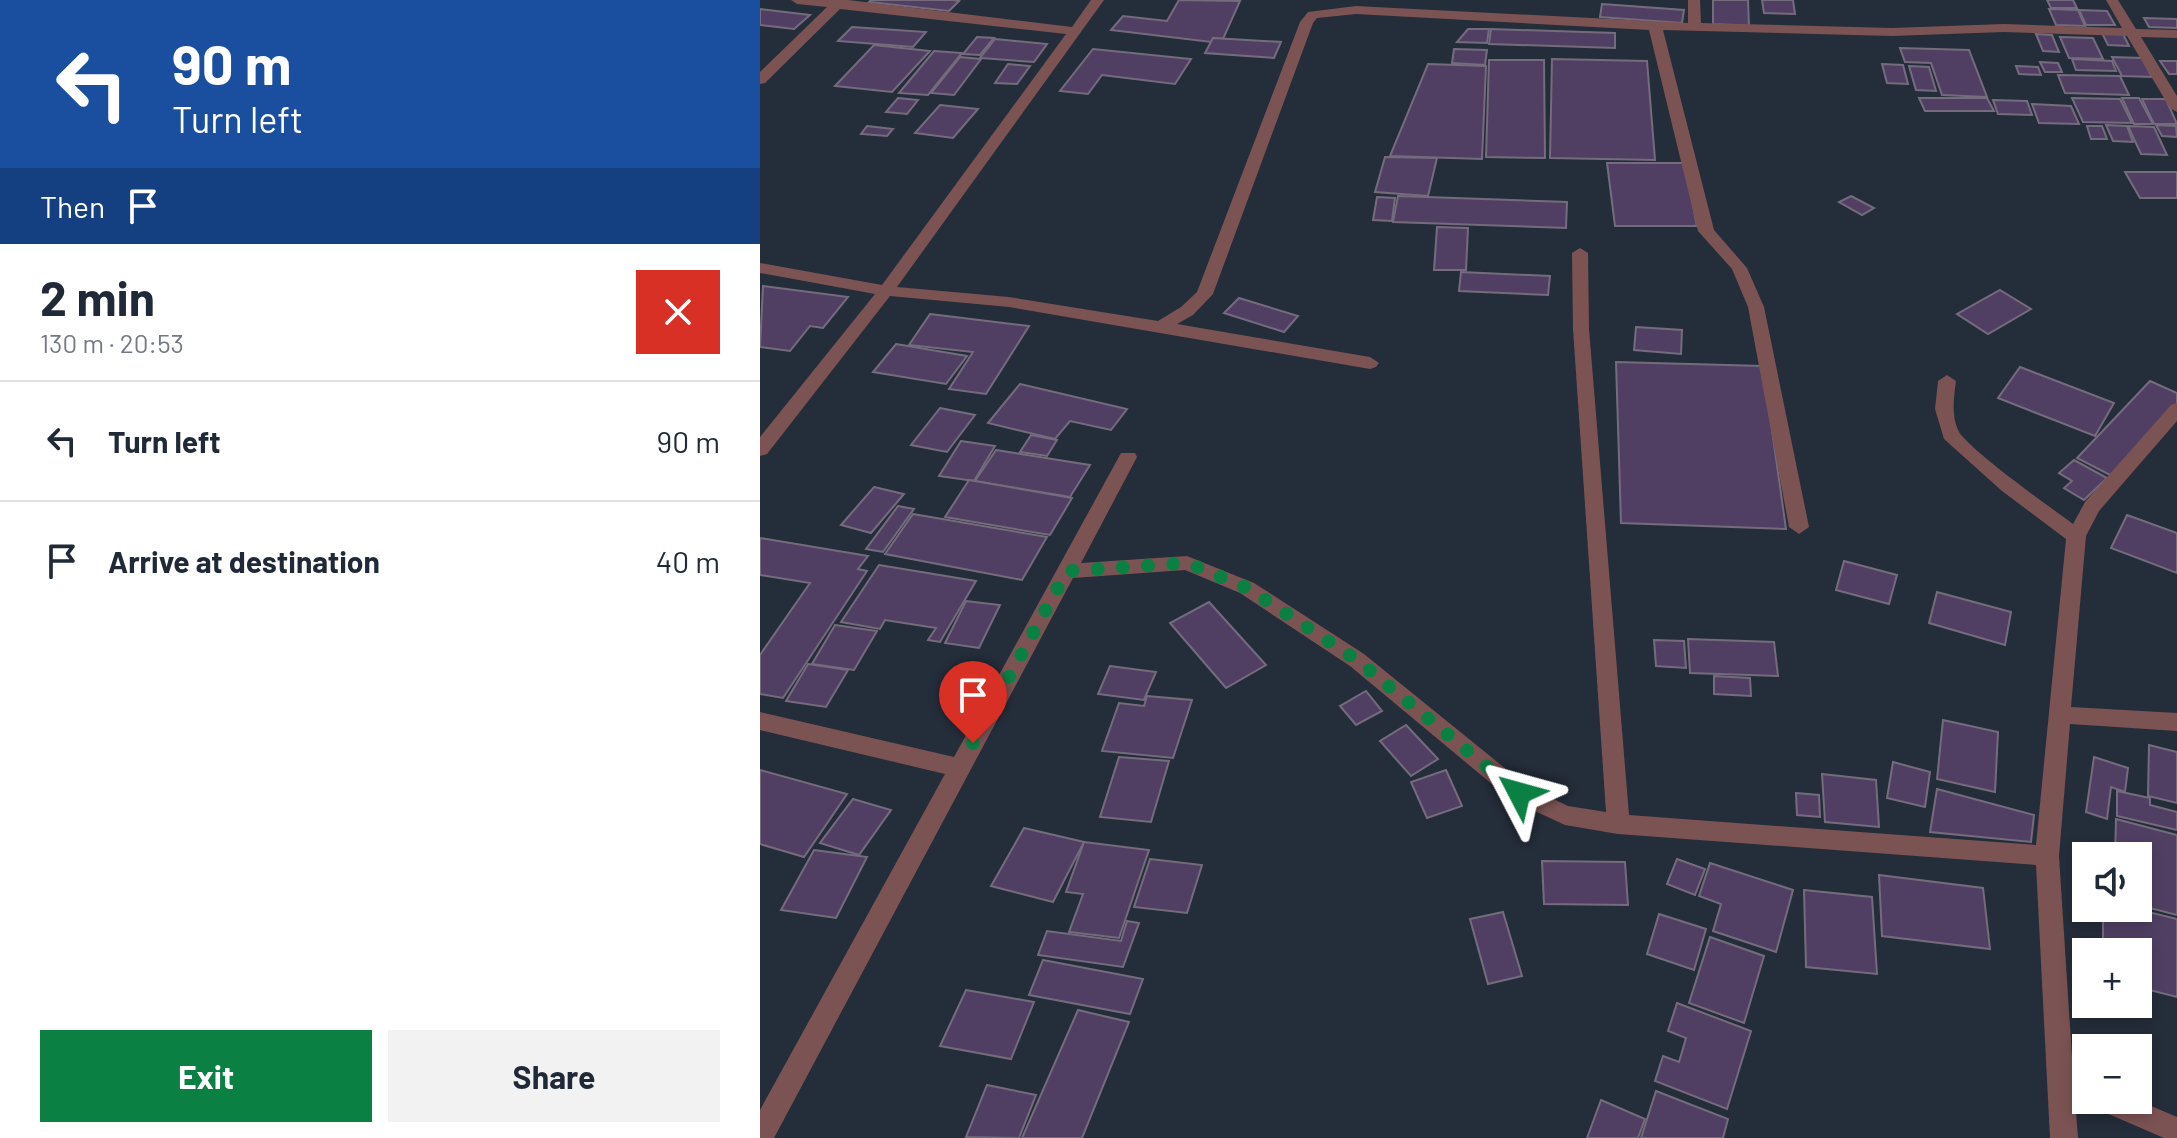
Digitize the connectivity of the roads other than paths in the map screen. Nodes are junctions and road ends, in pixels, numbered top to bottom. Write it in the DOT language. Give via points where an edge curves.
graph roads {
  1 [pos="797,0"];
  2 [pos="1098,0"];
  3 [pos="1694,0"];
  4 [pos="2112,0"];
  5 [pos="839,2"];
  6 [pos="1355,5"];
  7 [pos="1489,8"];
  8 [pos="1655,26"];
  9 [pos="1695,27"];
  10 [pos="1075,31"];
  11 [pos="2131,32"];
  12 [pos="2177,34"];
  13 [pos="760,80"];
  14 [pos="2177,108"];
  15 [pos="1580,253"];
  16 [pos="760,268"];
  17 [pos="886,291"];
  18 [pos="1161,327"];
  19 [pos="1370,363"];
  20 [pos="1947,381"];
  21 [pos="2177,409"];
  22 [pos="760,450"];
  23 [pos="1128,457"];
  24 [pos="1799,527"];
  25 [pos="2076,536"];
  26 [pos="1067,571"];
  27 [pos="2060,715"];
  28 [pos="760,721"];
  29 [pos="2177,722"];
  30 [pos="960,768"];
  31 [pos="1618,824"];
  32 [pos="2047,856"];
  33 [pos="2061,1081"];
  34 [pos="2072,1085"];
  35 [pos="2139,1114"];
  36 [pos="2177,1130"];
  37 [pos="760,1137"];
  38 [pos="2064,1138"];
  1 -- 5 [label="street"];
  2 -- 10 [label="street"];
  3 -- 9 [label="street"];
  4 -- 11 [label="street"];
  5 -- 10 [label="street"];
  5 -- 13 [label="street"];
  6 -- 7 [label="street"];
  6 -- 18 [label="street" via="1313,15 1307,22 1205,294"];
  7 -- 8 [label="street"];
  8 -- 9 [label="street"];
  8 -- 24 [label="street" via="1706,231 1739,268 1756,307"];
  9 -- 11 [label="street"];
  10 -- 17 [label="street"];
  11 -- 12 [label="street"];
  11 -- 14 [label="street"];
  15 -- 31 [label="street" via="1581,329"];
  16 -- 17 [label="street"];
  17 -- 18 [label="street" via="1009,302"];
  17 -- 22 [label="street"];
  18 -- 19 [label="street"];
  20 -- 25 [label="street" via="1944,409 1950,435"];
  21 -- 25 [label="street" via="2092,507"];
  23 -- 26 [label="street"];
  25 -- 27 [label="street"];
  26 -- 30 [label="street"];
  26 -- 31 [label="street" via="1187,563 1247,588 1357,660 1519,793 1565,815"];
  27 -- 29 [label="street"];
  27 -- 32 [label="street"];
  28 -- 30 [label="street"];
  30 -- 37 [label="street"];
  31 -- 32 [label="street"];
  32 -- 33 [label="street"];
  33 -- 34 [label="street"];
  33 -- 38 [label="street"];
  35 -- 36 [label="street"];
}
